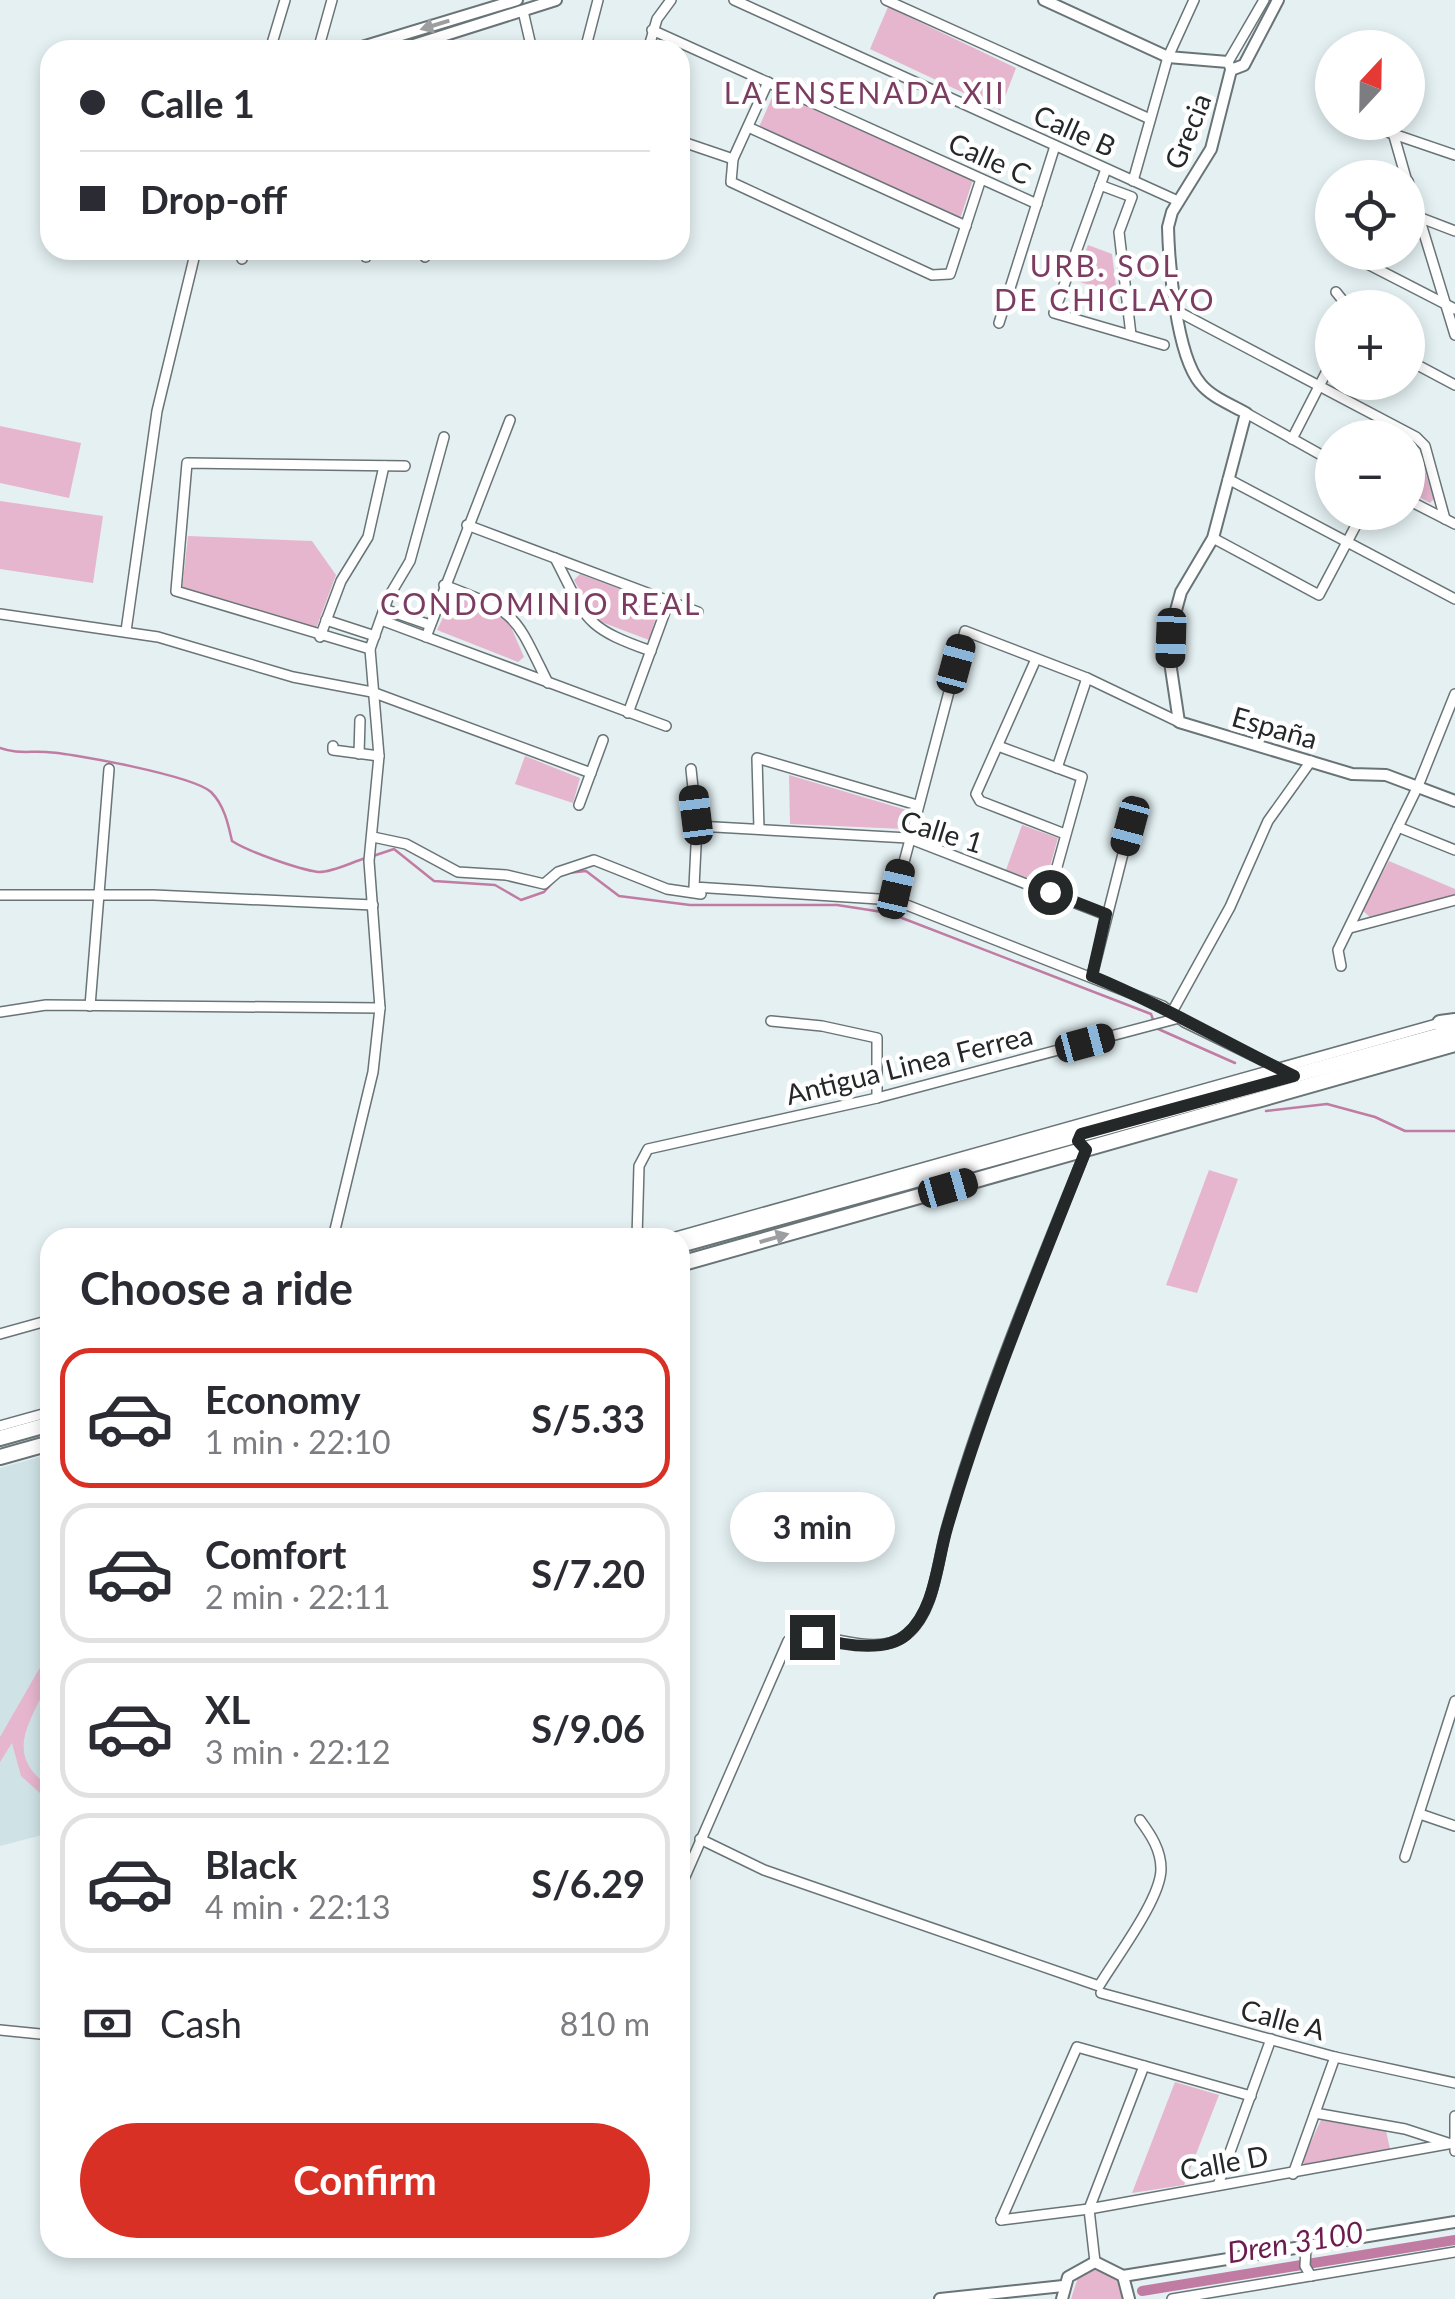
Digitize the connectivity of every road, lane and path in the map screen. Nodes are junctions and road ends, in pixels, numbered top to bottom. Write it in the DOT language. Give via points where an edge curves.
graph roads {
  1 [pos="285,0"];
  2 [pos="332,0"];
  3 [pos="517,0"];
  4 [pos="556,0"];
  5 [pos="598,0"];
  6 [pos="671,0"];
  7 [pos="734,0"];
  8 [pos="886,0"];
  9 [pos="1044,0"];
  10 [pos="1194,0"];
  11 [pos="1264,0"];
  12 [pos="1278,0"];
  13 [pos="523,11"];
  14 [pos="652,30"];
  15 [pos="273,40"];
  16 [pos="321,40"];
  17 [pos="385,40"];
  18 [pos="430,40"];
  19 [pos="530,40"];
  20 [pos="588,40"];
  21 [pos="650,40"];
  22 [pos="674,40"];
  23 [pos="690,47"];
  24 [pos="1168,56"];
  25 [pos="1230,66"];
  26 [pos="768,82"];
  27 [pos="1150,119"];
  28 [pos="748,127"];
  29 [pos="1408,140"];
  30 [pos="690,144"];
  31 [pos="1055,146"];
  32 [pos="1455,154"];
  33 [pos="734,158"];
  34 [pos="1106,169"];
  35 [pos="982,179"];
  36 [pos="1133,181"];
  37 [pos="1100,184"];
  38 [pos="1178,201"];
  39 [pos="1037,204"];
  40 [pos="1425,220"];
  41 [pos="966,226"];
  42 [pos="1455,231"];
  43 [pos="1425,235"];
  44 [pos="194,260"];
  45 [pos="1379,270"];
  46 [pos="1450,307"];
  47 [pos="1179,312"];
  48 [pos="1000,324"];
  49 [pos="1131,335"];
  50 [pos="1455,335"];
  51 [pos="1164,344"];
  52 [pos="1425,369"];
  53 [pos="1315,381"];
  54 [pos="1455,384"];
  55 [pos="1315,394"];
  56 [pos="1350,400"];
  57 [pos="1246,413"];
  58 [pos="510,420"];
  59 [pos="444,437"];
  60 [pos="1292,439"];
  61 [pos="1315,452"];
  62 [pos="384,466"];
  63 [pos="405,466"];
  64 [pos="1228,478"];
  65 [pos="1425,509"];
  66 [pos="1450,522"];
  67 [pos="467,526"];
  68 [pos="1354,530"];
  69 [pos="1213,538"];
  70 [pos="1348,542"];
  71 [pos="555,558"];
  72 [pos="444,585"];
  73 [pos="1455,599"];
  74 [pos="669,601"];
  75 [pos="698,612"];
  76 [pos="0,614"];
  77 [pos="383,614"];
  78 [pos="326,620"];
  79 [pos="430,625"];
  80 [pos="126,632"];
  81 [pos="374,636"];
  82 [pos="320,637"];
  83 [pos="426,637"];
  84 [pos="370,650"];
  85 [pos="651,650"];
  86 [pos="1036,659"];
  87 [pos="1087,678"];
  88 [pos="548,684"];
  89 [pos="372,692"];
  90 [pos="1455,694"];
  91 [pos="628,713"];
  92 [pos="360,720"];
  93 [pos="1179,722"];
  94 [pos="666,726"];
  95 [pos="604,740"];
  96 [pos="333,746"];
  97 [pos="998,746"];
  98 [pos="360,754"];
  99 [pos="379,756"];
  100 [pos="1312,761"];
  101 [pos="1057,768"];
  102 [pos="109,769"];
  103 [pos="691,769"];
  104 [pos="591,773"];
  105 [pos="1418,786"];
  106 [pos="1455,802"];
  107 [pos="579,805"];
  108 [pos="917,806"];
  109 [pos="697,826"];
  110 [pos="1130,826"];
  111 [pos="1398,827"];
  112 [pos="759,829"];
  113 [pos="1066,834"];
  114 [pos="908,838"];
  115 [pos="372,842"];
  116 [pos="1455,850"];
  117 [pos="1050,892"];
  118 [pos="701,894"];
  119 [pos="0,895"];
  120 [pos="99,895"];
  121 [pos="894,900"];
  122 [pos="1455,900"];
  123 [pos="372,905"];
  124 [pos="1106,914"];
  125 [pos="1350,928"];
  126 [pos="1341,966"];
  127 [pos="1092,976"];
  128 [pos="90,1006"];
  129 [pos="380,1008"];
  130 [pos="0,1012"];
  131 [pos="1176,1015"];
  132 [pos="771,1022"];
  133 [pos="1447,1022"];
  134 [pos="1455,1030"];
  135 [pos="1455,1044"];
  136 [pos="1279,1068"];
  137 [pos="1294,1076"];
  138 [pos="877,1098"];
  139 [pos="1081,1134"];
  140 [pos="1086,1150"];
  141 [pos="335,1228"];
  142 [pos="637,1228"];
  143 [pos="690,1233"];
  144 [pos="690,1242"];
  145 [pos="690,1261"];
  146 [pos="40,1323"];
  147 [pos="0,1334"];
  148 [pos="40,1415"];
  149 [pos="0,1426"];
  150 [pos="40,1427"];
  151 [pos="0,1438"];
  152 [pos="40,1446"];
  153 [pos="0,1457"];
  154 [pos="1455,1701"];
  155 [pos="1420,1814"];
  156 [pos="1140,1820"];
  157 [pos="1455,1826"];
  158 [pos="700,1840"];
  159 [pos="1406,1856"];
  160 [pos="690,1864"];
  161 [pos="1101,1993"];
  162 [pos="0,2030"];
  163 [pos="40,2034"];
  164 [pos="1271,2040"];
  165 [pos="1335,2056"];
  166 [pos="1144,2066"];
  167 [pos="1455,2084"];
  168 [pos="1251,2096"];
  169 [pos="1315,2113"];
  170 [pos="1455,2116"];
  171 [pos="1421,2133"];
  172 [pos="1453,2146"];
  173 [pos="1419,2152"];
  174 [pos="1293,2174"];
  175 [pos="1218,2185"];
  176 [pos="1089,2209"];
  177 [pos="1455,2222"];
  178 [pos="1305,2250"];
  179 [pos="1455,2252"];
  180 [pos="1095,2262"];
  181 [pos="1309,2274"];
  182 [pos="1123,2276"];
  183 [pos="1063,2286"];
  184 [pos="940,2299"];
  185 [pos="1062,2299"];
  186 [pos="1129,2299"];
  187 [pos="1172,2299"];
  1 -- 15 [label="street"];
  2 -- 16 [label="street"];
  3 -- 17 [label="street, one-way"];
  4 -- 13 [label="street"];
  5 -- 20 [label="street"];
  6 -- 14 [label="street"];
  7 -- 31 [label="street, Calle B"];
  8 -- 27 [label="street"];
  9 -- 24 [label="street"];
  10 -- 24 [label="street"];
  11 -- 25 [label="street"];
  12 -- 25 [label="street" via="1244,65"];
  13 -- 18 [label="street"];
  13 -- 19 [label="street"];
  14 -- 21 [label="street"];
  14 -- 22 [label="street, Calle C"];
  23 -- 26 [label="street, Calle C"];
  24 -- 25 [label="street"];
  24 -- 27 [label="street"];
  25 -- 38 [label="street, Grecia" via="1210,149"];
  26 -- 28 [label="street"];
  26 -- 35 [label="street, Calle C"];
  27 -- 36 [label="street"];
  28 -- 33 [label="street"];
  28 -- 41 [label="street"];
  29 -- 32 [label="street"];
  30 -- 33 [label="street"];
  31 -- 34 [label="street, Calle B"];
  31 -- 39 [label="street"];
  33 -- 41 [label="street" via="731,182 939,278 950,274"];
  34 -- 36 [label="street, Calle B"];
  34 -- 37 [label="street"];
  35 -- 39 [label="street, Calle C"];
  35 -- 41 [label="street"];
  36 -- 38 [label="street, Calle B"];
  37 -- 49 [label="street" via="1132,197 1119,232"];
  37 -- 49 [label="street" via="1054,312"];
  38 -- 47 [label="street, Grecia" via="1168,227"];
  39 -- 48 [label="street"];
  40 -- 42 [label="street"];
  43 -- 46 [label="street"];
  44 -- 80 [label="street" via="157,411"];
  45 -- 46 [label="street"];
  46 -- 50 [label="street"];
  47 -- 53 [label="street"];
  47 -- 57 [label="street, Grecia" via="1194,375"];
  49 -- 51 [label="street"];
  52 -- 54 [label="street"];
  55 -- 60 [label="street"];
  56 -- 66 [label="street" via="1416,436"];
  57 -- 60 [label="street"];
  57 -- 64 [label="street"];
  58 -- 67 [label="street"];
  59 -- 77 [label="street" via="410,561"];
  60 -- 61 [label="street"];
  62 -- 63 [label="street"];
  62 -- 78 [label="street" via="368,537"];
  62 -- 82 [label="street" via="187,463 176,591"];
  64 -- 69 [label="street"];
  64 -- 70 [label="street"];
  65 -- 66 [label="street"];
  67 -- 71 [label="street"];
  67 -- 72 [label="street"];
  68 -- 70 [label="street"];
  69 -- 70 [label="street" via="1319,595"];
  69 -- 93 [label="street" via="1175,614 1170,662"];
  70 -- 73 [label="street"];
  71 -- 74 [label="street"];
  71 -- 85 [label="street" via="586,622"];
  72 -- 79 [label="street"];
  72 -- 88 [label="street" via="503,608 518,621"];
  74 -- 75 [label="street"];
  74 -- 85 [label="street"];
  76 -- 80 [label="street"];
  77 -- 79 [label="street"];
  77 -- 81 [label="street"];
  77 -- 83 [label="street"];
  78 -- 81 [label="street"];
  78 -- 82 [label="street"];
  79 -- 83 [label="street"];
  80 -- 89 [label="street"];
  81 -- 84 [label="street"];
  82 -- 84 [label="street"];
  83 -- 88 [label="street"];
  84 -- 89 [label="street"];
  85 -- 91 [label="street"];
  86 -- 87 [label="street, España"];
  86 -- 97 [label="street"];
  86 -- 108 [label="street, España" via="965,631"];
  87 -- 93 [label="street, España"];
  87 -- 101 [label="street"];
  88 -- 91 [label="street"];
  89 -- 99 [label="street"];
  89 -- 104 [label="street"];
  90 -- 105 [label="street"];
  91 -- 94 [label="street"];
  92 -- 98 [label="street"];
  93 -- 100 [label="street, España"];
  95 -- 104 [label="street"];
  96 -- 98 [label="street"];
  97 -- 101 [label="street"];
  97 -- 113 [label="street" via="978,799"];
  98 -- 99 [label="street"];
  99 -- 115 [label="street"];
  100 -- 105 [label="street, España"];
  100 -- 131 [label="street" via="1268,821"];
  101 -- 113 [label="street" via="1082,777"];
  102 -- 120 [label="street"];
  103 -- 109 [label="street"];
  104 -- 107 [label="street"];
  105 -- 106 [label="street, España"];
  105 -- 111 [label="street"];
  108 -- 112 [label="street" via="757,758"];
  108 -- 114 [label="street"];
  109 -- 112 [label="street, Calle 1"];
  109 -- 121 [label="street" via="694,887"];
  110 -- 124 [label="street"];
  111 -- 116 [label="street"];
  111 -- 125 [label="street"];
  112 -- 114 [label="street, Calle 1"];
  113 -- 117 [label="street"];
  114 -- 117 [label="street, Calle 1"];
  114 -- 121 [label="street"];
  115 -- 118 [label="street" via="392,838 458,872 544,884 594,860 667,889"];
  115 -- 123 [label="street"];
  117 -- 124 [label="street, Calle 1"];
  119 -- 120 [label="street"];
  120 -- 123 [label="street"];
  120 -- 128 [label="street"];
  121 -- 127 [label="street"];
  122 -- 125 [label="street"];
  123 -- 129 [label="street"];
  124 -- 127 [label="street"];
  125 -- 126 [label="street" via="1338,950"];
  127 -- 131 [label="street"];
  128 -- 129 [label="street"];
  128 -- 130 [label="street"];
  129 -- 141 [label="street" via="373,1072"];
  131 -- 136 [label="street"];
  131 -- 138 [label="street, Antigua Linea Ferrea"];
  132 -- 138 [label="street" via="872,1035 879,1046"];
  133 -- 136 [label="street"];
  134 -- 137 [label="main road"];
  135 -- 140 [label="main road"];
  136 -- 137 [label="street"];
  136 -- 143 [label="street"];
  137 -- 139 [label="main road"];
  138 -- 142 [label="street, Antigua Linea Ferrea" via="648,1149 639,1166"];
  139 -- 140 [label="main road"];
  139 -- 144 [label="main road"];
  145 -- 140 [label="main road, one-way"];
  140 -- 158 [label="street" via="1004,1364 922,1616 891,1642 852,1644 802,1635 788,1641"];
  146 -- 147 [label="street"];
  148 -- 149 [label="street"];
  150 -- 151 [label="main road"];
  152 -- 153 [label="main road"];
  154 -- 155 [label="street"];
  155 -- 157 [label="street"];
  155 -- 159 [label="street"];
  156 -- 158 [label="street" via="1156,1841 1162,1871 1099,1986 764,1870"];
  158 -- 160 [label="street"];
  161 -- 164 [label="street, Calle A"];
  162 -- 163 [label="street"];
  164 -- 165 [label="street, Calle A"];
  164 -- 168 [label="street"];
  165 -- 167 [label="street, Calle A"];
  165 -- 169 [label="street"];
  166 -- 168 [label="street"];
  166 -- 176 [label="street"];
  166 -- 176 [label="street, Calle D" via="1077,2047 1001,2220"];
  168 -- 175 [label="street"];
  169 -- 171 [label="street"];
  169 -- 174 [label="street"];
  170 -- 172 [label="street"];
  171 -- 172 [label="street"];
  171 -- 173 [label="street"];
  172 -- 173 [label="street, Calle D"];
  173 -- 174 [label="street, Calle D"];
  174 -- 175 [label="street, Calle D"];
  175 -- 176 [label="street, Calle D"];
  176 -- 180 [label="street"];
  177 -- 178 [label="street"];
  178 -- 181 [label="street"];
  178 -- 182 [label="street"];
  179 -- 181 [label="street"];
  180 -- 182 [label="street"];
  180 -- 183 [label="street" via="1075,2269"];
  181 -- 187 [label="street"];
  182 -- 186 [label="street"];
  183 -- 184 [label="street"];
  183 -- 185 [label="street"];
}
